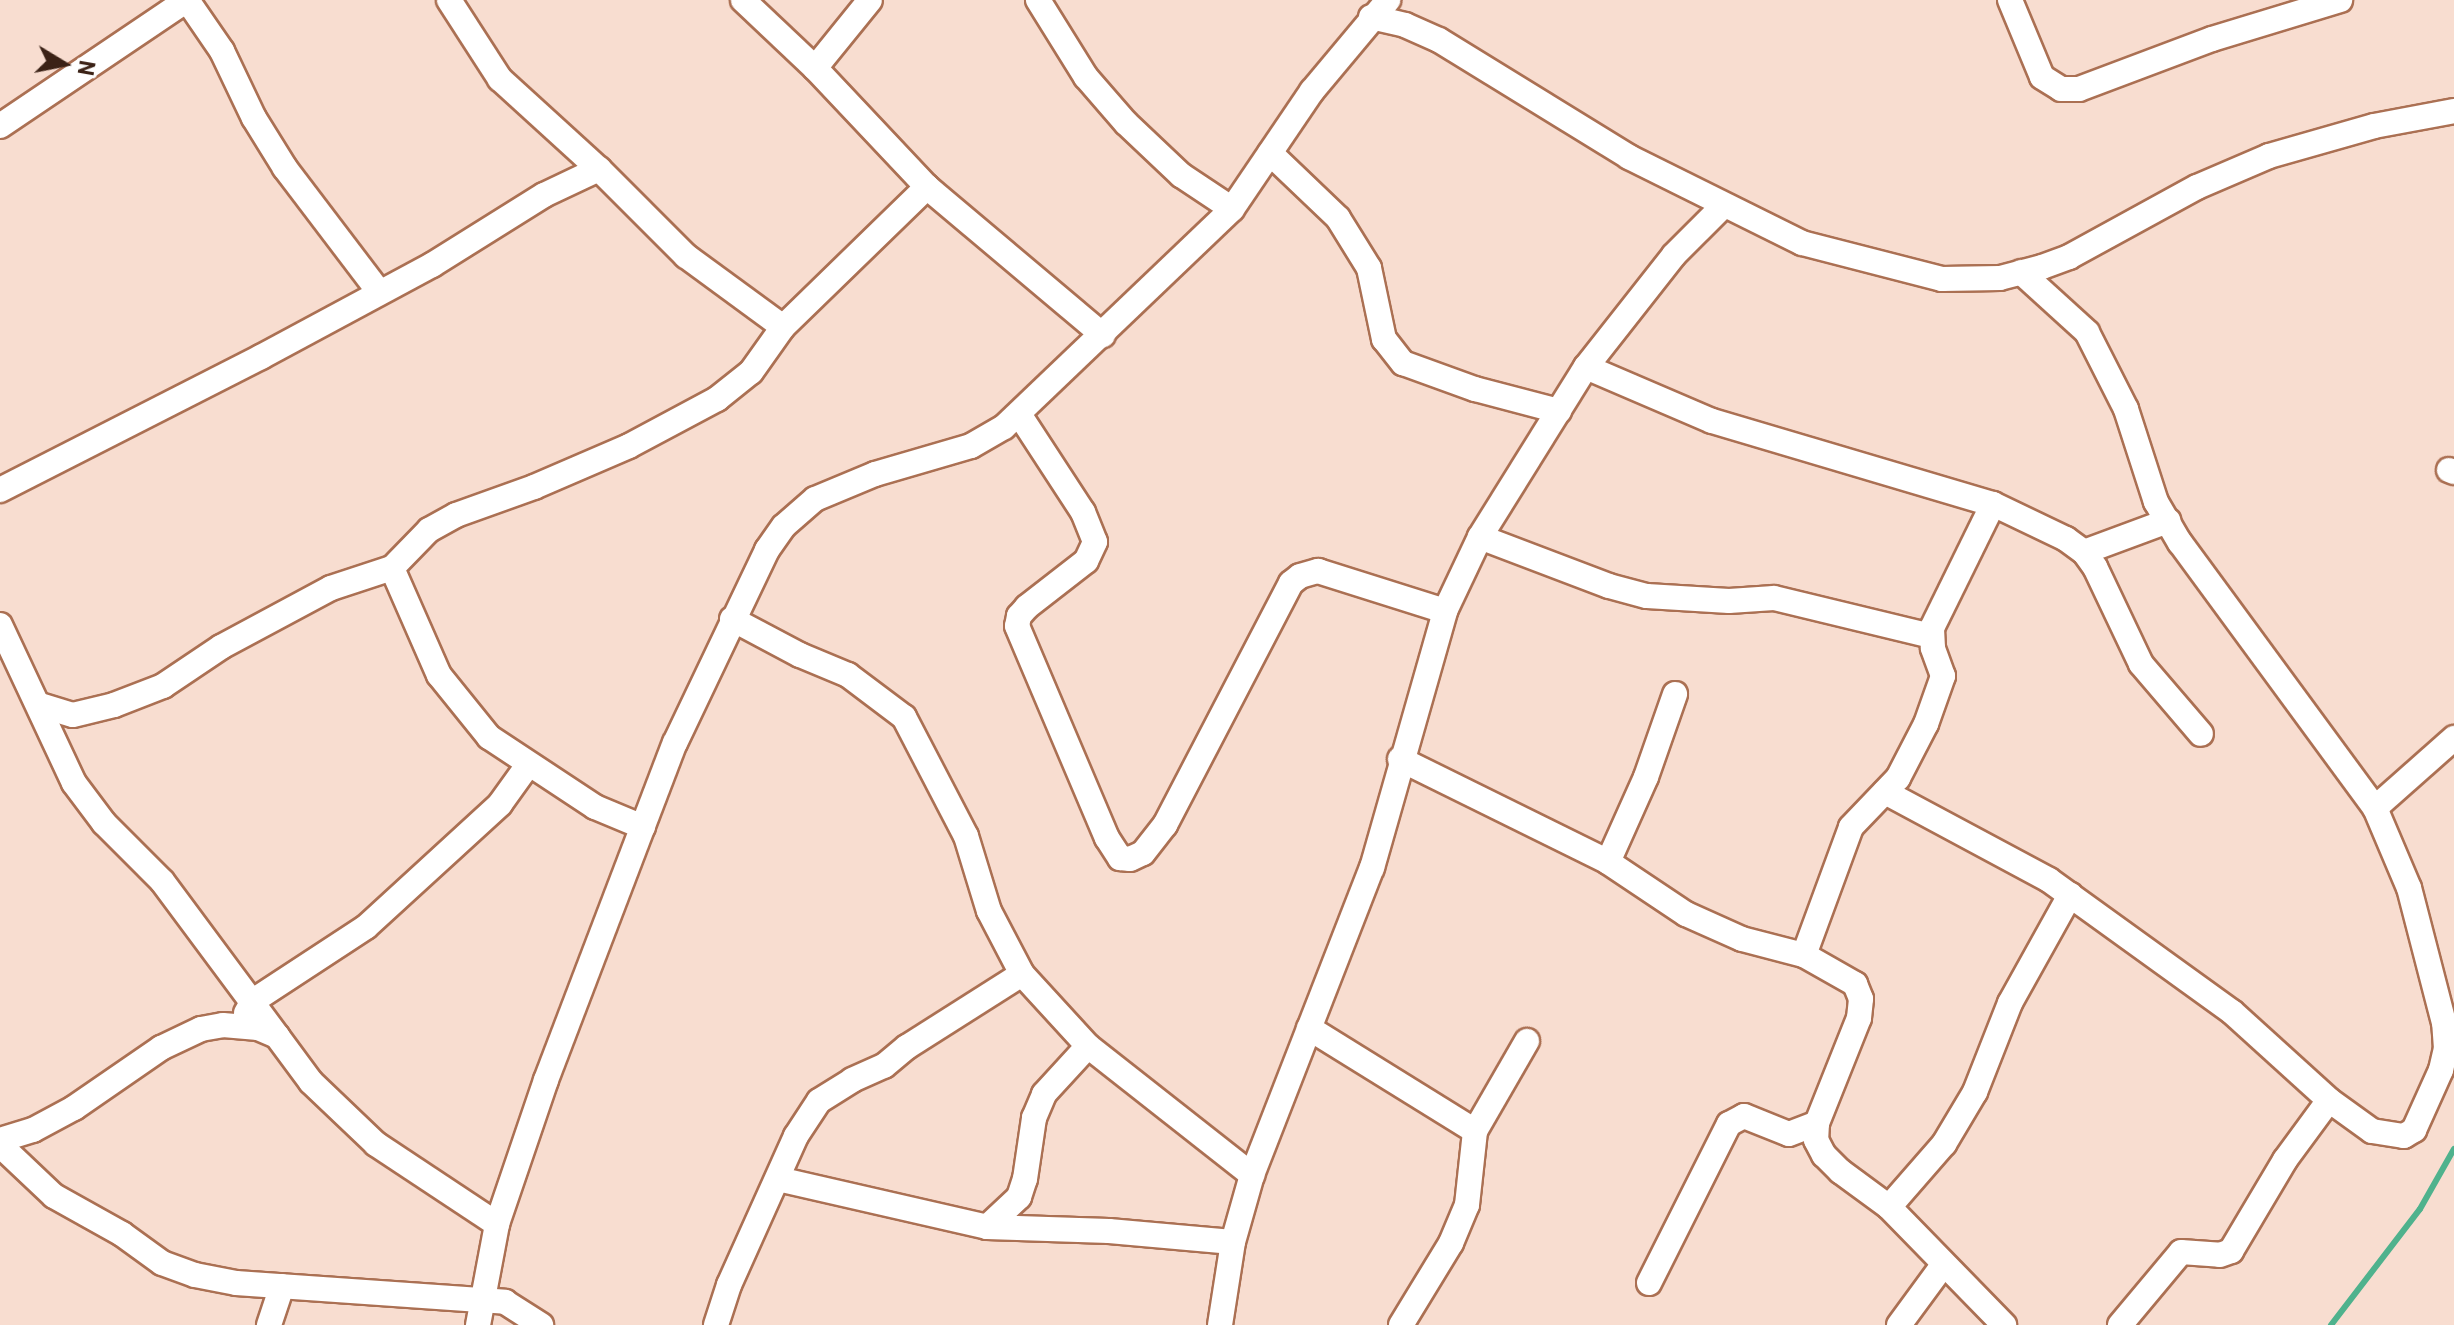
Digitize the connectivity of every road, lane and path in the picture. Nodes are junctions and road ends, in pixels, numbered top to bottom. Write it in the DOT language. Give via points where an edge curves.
graph roads {
  1 [pos="449,0"];
  2 [pos="743,0"];
  3 [pos="870,0"];
  4 [pos="1038,0"];
  5 [pos="2010,0"];
  6 [pos="2340,0"];
  7 [pos="1379,8"];
  8 [pos="2266,10"];
  9 [pos="815,68"];
  10 [pos="2454,111"];
  11 [pos="3,119"];
  12 [pos="1270,153"];
  13 [pos="599,169"];
  14 [pos="927,187"];
  15 [pos="1723,206"];
  16 [pos="1232,209"];
  17 [pos="2021,272"];
  18 [pos="379,292"];
  19 [pos="783,327"];
  20 [pos="1103,335"];
  21 [pos="1586,367"];
  22 [pos="1559,411"];
  23 [pos="1019,414"];
  24 [pos="0,490"];
  25 [pos="1993,504"];
  26 [pos="2168,521"];
  27 [pos="1480,537"];
  28 [pos="2084,552"];
  29 [pos="392,568"];
  30 [pos="1445,611"];
  31 [pos="732,619"];
  32 [pos="0,625"];
  33 [pos="1931,636"];
  34 [pos="1675,694"];
  35 [pos="40,705"];
  36 [pos="73,715"];
  37 [pos="2201,734"];
  38 [pos="2454,738"];
  39 [pos="54,745"];
  40 [pos="1400,759"];
  41 [pos="528,765"];
  42 [pos="1885,792"];
  43 [pos="2375,808"];
  44 [pos="643,827"];
  45 [pos="1608,862"];
  46 [pos="2070,895"];
  47 [pos="1804,955"];
  48 [pos="1022,974"];
  49 [pos="253,1001"];
  50 [pos="239,1026"];
  51 [pos="1309,1028"];
  52 [pos="277,1036"];
  53 [pos="1527,1041"];
  54 [pos="1088,1046"];
  55 [pos="2329,1100"];
  56 [pos="1817,1123"];
  57 [pos="1475,1131"];
  58 [pos="0,1142"];
  59 [pos="1252,1175"];
  60 [pos="778,1179"];
  61 [pos="1889,1207"];
  62 [pos="497,1224"];
  63 [pos="987,1227"];
  64 [pos="1233,1242"];
  65 [pos="1943,1265"];
  66 [pos="1649,1283"];
  67 [pos="282,1286"];
  68 [pos="480,1313"];
  69 [pos="269,1325"];
  70 [pos="541,1325"];
  71 [pos="716,1325"];
  72 [pos="1220,1325"];
  73 [pos="1401,1325"];
  74 [pos="1899,1325"];
  75 [pos="2004,1325"];
  76 [pos="2120,1325"];
  1 -- 13 [label="street" via="500,79"];
  2 -- 9 [label="street"];
  3 -- 9 [label="street"];
  4 -- 16 [label="street" via="1086,77 1126,123 1181,175"];
  5 -- 8 [label="street" via="2042,77 2061,89 2106,80"];
  6 -- 8 [label="street"];
  7 -- 12 [label="street"];
  7 -- 15 [label="street" via="1629,157"];
  9 -- 14 [label="street"];
  10 -- 17 [label="street" via="2374,126 2269,156 2197,187 2069,257"];
  11 -- 18 [label="street" via="187,0 222,51 285,168"];
  12 -- 16 [label="street"];
  12 -- 22 [label="street" via="1338,218 1369,268 1384,339 1403,363"];
  13 -- 18 [label="street" via="544,195"];
  13 -- 19 [label="street" via="686,256"];
  14 -- 19 [label="street"];
  14 -- 20 [label="street"];
  15 -- 17 [label="street" via="1802,243 1942,279 2000,278"];
  15 -- 21 [label="street" via="1674,255"];
  16 -- 20 [label="street"];
  17 -- 26 [label="street" via="2087,332 2126,409 2156,502"];
  18 -- 24 [label="street"];
  19 -- 29 [label="street" via="751,372 717,399 629,446 456,515 429,530"];
  20 -- 23 [label="street"];
  21 -- 22 [label="street"];
  21 -- 25 [label="street" via="1712,421"];
  22 -- 27 [label="street"];
  23 -- 30 [label="street" via="1083,512 1095,542 1086,561 1027,607 1017,626 1120,858 1143,853 1165,825 1291,583 1300,576 1318,571"];
  23 -- 31 [label="street" via="971,446 875,474 815,499 784,526 767,550"];
  25 -- 28 [label="street"];
  25 -- 33 [label="street"];
  26 -- 28 [label="street"];
  26 -- 43 [label="street"];
  27 -- 30 [label="street"];
  27 -- 33 [label="street" via="1647,596 1774,598"];
  28 -- 37 [label="street" via="2141,664"];
  29 -- 36 [label="street" via="331,588 221,647 163,686"];
  29 -- 41 [label="street" via="439,675 489,737"];
  30 -- 40 [label="street"];
  31 -- 44 [label="street"];
  31 -- 48 [label="street" via="848,675 904,717 966,836 989,911"];
  32 -- 35 [label="street"];
  33 -- 42 [label="street" via="1941,685 1898,778"];
  34 -- 45 [label="street"];
  35 -- 36 [label="street"];
  35 -- 39 [label="street"];
  36 -- 39 [label="street"];
  38 -- 43 [label="street"];
  39 -- 49 [label="street" via="97,813 162,881"];
  40 -- 45 [label="street"];
  40 -- 51 [label="street" via="1372,868"];
  41 -- 44 [label="street" via="595,807"];
  41 -- 49 [label="street" via="500,804 366,927"];
  42 -- 46 [label="street"];
  42 -- 47 [label="street" via="1851,827"];
  43 -- 55 [label="street" via="2409,888 2434,975 2446,1049 2424,1113 2404,1136 2372,1131"];
  44 -- 62 [label="street"];
  45 -- 47 [label="street" via="1686,914 1742,939"];
  46 -- 55 [label="street" via="2232,1012"];
  46 -- 61 [label="street" via="2010,1003 1975,1092 1944,1144"];
  47 -- 56 [label="street" via="1855,984 1861,999 1849,1047"];
  48 -- 54 [label="street"];
  48 -- 60 [label="street" via="884,1066 819,1101 796,1136"];
  49 -- 50 [label="street"];
  49 -- 52 [label="street"];
  50 -- 52 [label="street"];
  50 -- 58 [label="street" via="201,1029 161,1048 74,1108"];
  51 -- 57 [label="street"];
  51 -- 59 [label="street"];
  52 -- 62 [label="street" via="311,1082 376,1144"];
  53 -- 57 [label="street"];
  54 -- 59 [label="street"];
  54 -- 63 [label="street" via="1044,1094 1034,1118 1019,1197"];
  55 -- 76 [label="street" via="2285,1160 2231,1251 2181,1252"];
  56 -- 61 [label="street" via="1816,1140 1824,1155"];
  56 -- 66 [label="street" via="1789,1134 1744,1116 1729,1124"];
  57 -- 73 [label="street" via="1467,1205 1451,1243"];
  58 -- 67 [label="street" via="54,1196 162,1263 195,1275"];
  59 -- 64 [label="street"];
  60 -- 63 [label="street"];
  60 -- 71 [label="street"];
  61 -- 65 [label="street"];
  62 -- 68 [label="street"];
  63 -- 64 [label="street"];
  64 -- 72 [label="street"];
  65 -- 74 [label="street"];
  65 -- 75 [label="street"];
  67 -- 68 [label="street"];
  67 -- 69 [label="street"];
  68 -- 70 [label="street" via="505,1302"];
}
